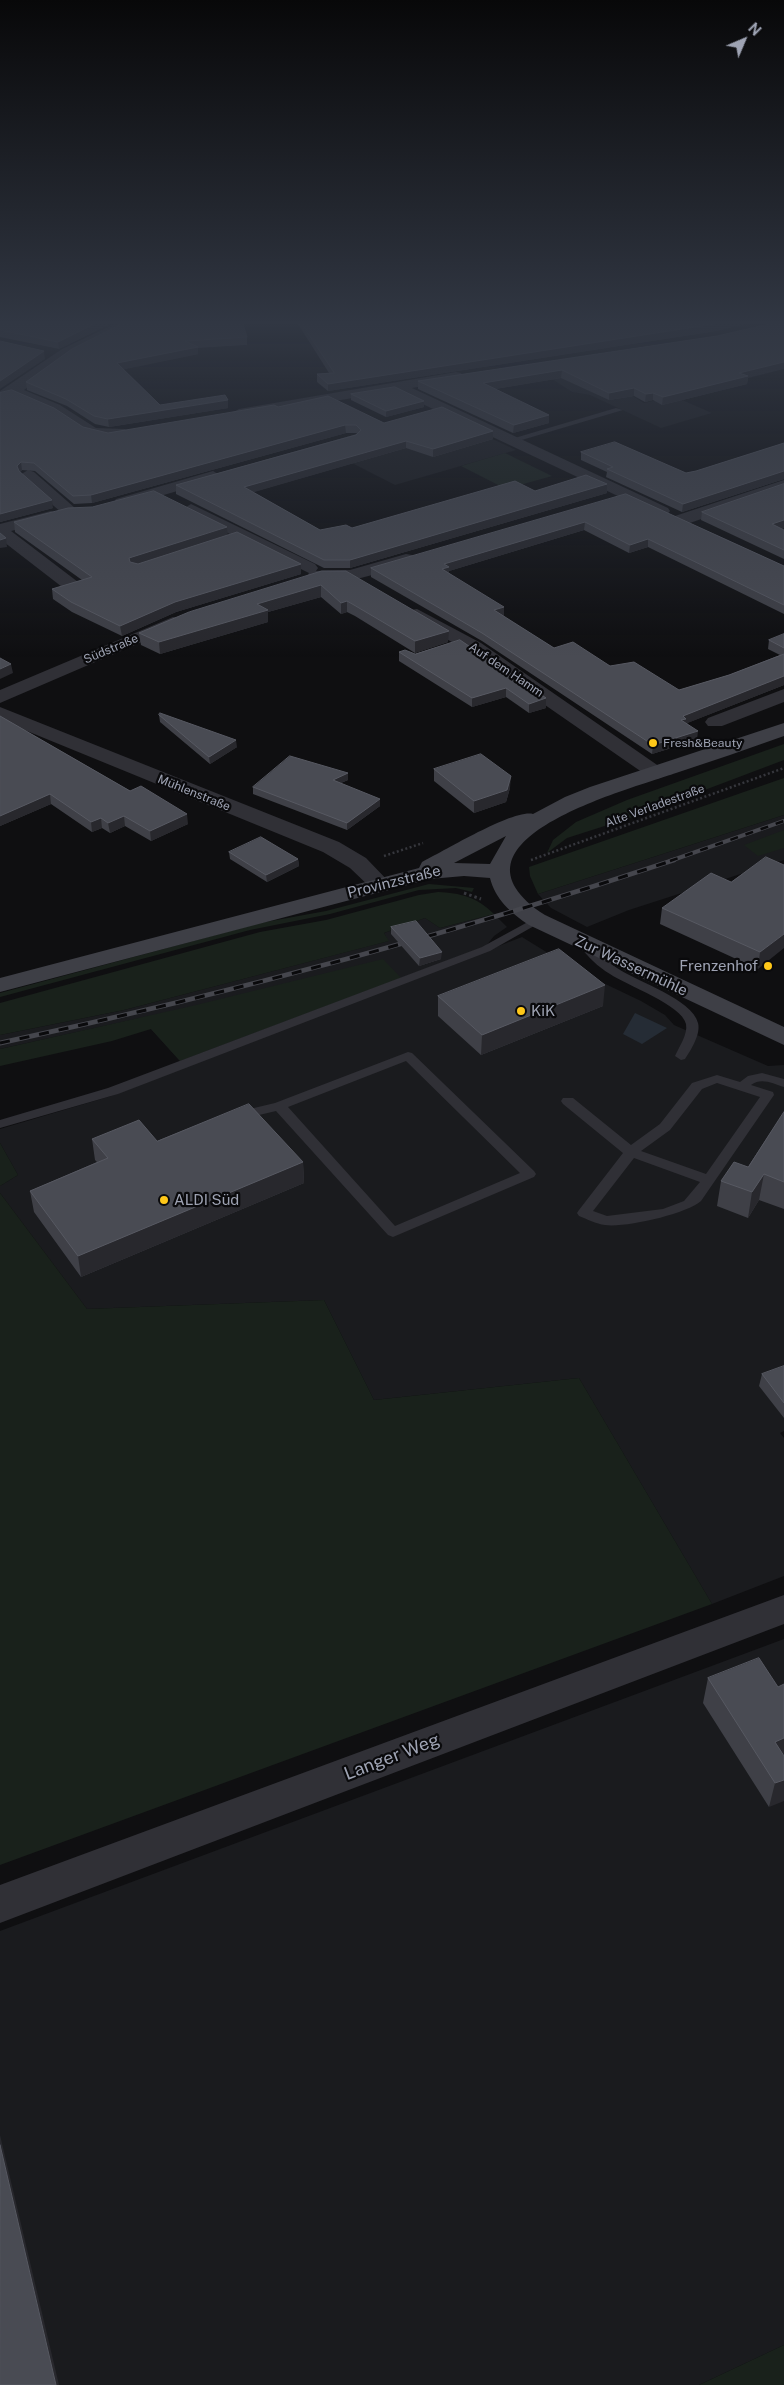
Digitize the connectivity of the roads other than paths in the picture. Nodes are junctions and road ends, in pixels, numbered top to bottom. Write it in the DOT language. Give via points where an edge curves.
graph roads {
  1 [pos="502,435"];
  2 [pos="529,435"];
  3 [pos="512,440"];
  4 [pos="232,471"];
  5 [pos="28,475"];
  6 [pos="784,485"];
  7 [pos="156,492"];
  8 [pos="627,494"];
  9 [pos="608,500"];
  10 [pos="69,511"];
  11 [pos="681,520"];
  12 [pos="699,528"];
  13 [pos="0,530"];
  14 [pos="246,536"];
  15 [pos="228,542"];
  16 [pos="426,553"];
  17 [pos="321,575"];
  18 [pos="351,575"];
  19 [pos="299,581"];
  20 [pos="72,586"];
  21 [pos="370,586"];
  22 [pos="404,606"];
  23 [pos="190,615"];
  24 [pos="784,695"];
  25 [pos="0,696"];
  26 [pos="0,713"];
  27 [pos="715,722"];
  28 [pos="784,729"];
  29 [pos="656,773"];
  30 [pos="549,812"];
  31 [pos="500,872"];
  32 [pos="412,876"];
  33 [pos="380,885"];
  34 [pos="537,920"];
  35 [pos="585,945"];
  36 [pos="0,985"];
  37 [pos="784,1037"];
  38 [pos="681,1056"];
  39 [pos="784,1083"];
  40 [pos="744,1086"];
  41 [pos="568,1101"];
  42 [pos="279,1106"];
  43 [pos="226,1121"];
  44 [pos="0,1124"];
  45 [pos="632,1152"];
  46 [pos="708,1180"];
  47 [pos="784,1609"];
  48 [pos="0,1904"];
  1 -- 3 [label="street"];
  2 -- 3 [label="lane"];
  3 -- 8 [label="street"];
  4 -- 7 [label="street"];
  5 -- 10 [label="street"];
  6 -- 11 [label="street"];
  7 -- 10 [label="street" via="94,509"];
  7 -- 14 [label="street"];
  8 -- 9 [label="street"];
  8 -- 11 [label="street"];
  10 -- 13 [label="street"];
  11 -- 12 [label="street"];
  13 -- 20 [label="street"];
  14 -- 15 [label="lane"];
  14 -- 17 [label="street"];
  16 -- 18 [label="street"];
  17 -- 18 [label="street"];
  17 -- 19 [label="street"];
  18 -- 21 [label="street"];
  22 -- 29 [label="street, Auf dem Hamm"];
  23 -- 25 [label="street, Südstraße"];
  24 -- 27 [label="street"];
  26 -- 33 [label="street, Mühlenstraße" via="331,847 349,857"];
  28 -- 29 [label="main road"];
  29 -- 30 [label="main road"];
  30 -- 31 [label="main road" via="514,839 503,858"];
  30 -- 32 [label="main road" via="512,824"];
  31 -- 32 [label="main road, Provinzstraße" via="454,869"];
  31 -- 34 [label="main road, Zur Wassermühle" via="502,886 510,898"];
  32 -- 33 [label="main road, Provinzstraße"];
  33 -- 36 [label="main road, Provinzstraße"];
  34 -- 35 [label="main road, Zur Wassermühle"];
  34 -- 44 [label="lane" via="479,952 162,1073 80,1102"];
  35 -- 37 [label="main road, Zur Wassermühle"];
  35 -- 38 [label="lane" via="613,972 674,1004 689,1016 692,1024"];
  39 -- 40 [label="lane" via="765,1077 749,1079"];
  40 -- 45 [label="lane" via="717,1079 701,1084 665,1127"];
  40 -- 46 [label="lane" via="768,1095"];
  41 -- 45 [label="lane"];
  42 -- 42 [label="lane" via="408,1056 529,1174 393,1232"];
  42 -- 43 [label="lane"];
  45 -- 46 [label="lane"];
  45 -- 46 [label="lane" via="584,1213 606,1221 674,1211 693,1201"];
  47 -- 48 [label="street, Langer Weg"];
}
